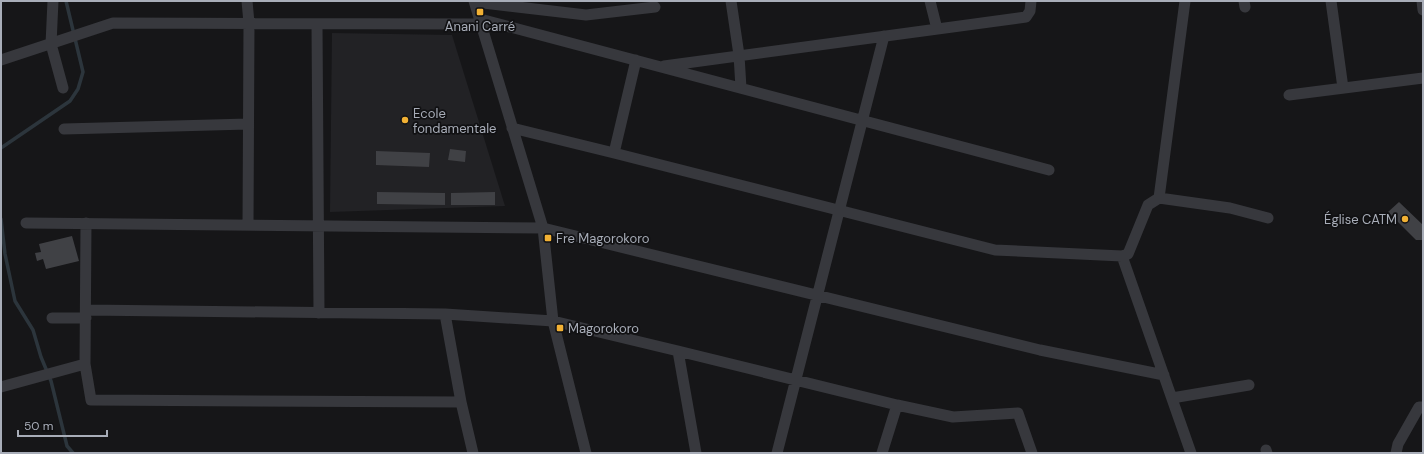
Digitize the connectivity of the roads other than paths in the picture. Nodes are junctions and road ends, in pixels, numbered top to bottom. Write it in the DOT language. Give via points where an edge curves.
graph roads {
  1 [pos="53,1"];
  2 [pos="247,1"];
  3 [pos="474,1"];
  4 [pos="730,1"];
  5 [pos="930,1"];
  6 [pos="1031,1"];
  7 [pos="1185,1"];
  8 [pos="1331,1"];
  9 [pos="1422,1"];
  10 [pos="655,7"];
  11 [pos="1423,10"];
  12 [pos="480,22"];
  13 [pos="249,23"];
  14 [pos="317,25"];
  15 [pos="937,29"];
  16 [pos="884,36"];
  17 [pos="51,44"];
  18 [pos="740,55"];
  19 [pos="1,60"];
  20 [pos="636,60"];
  21 [pos="660,67"];
  22 [pos="1423,78"];
  23 [pos="64,88"];
  24 [pos="741,88"];
  25 [pos="1343,88"];
  26 [pos="1289,95"];
  27 [pos="863,120"];
  28 [pos="248,124"];
  29 [pos="512,128"];
  30 [pos="64,129"];
  31 [pos="614,153"];
  32 [pos="1049,170"];
  33 [pos="1159,198"];
  34 [pos="839,211"];
  35 [pos="1268,218"];
  36 [pos="26,223"];
  37 [pos="86,223"];
  38 [pos="248,225"];
  39 [pos="318,226"];
  40 [pos="543,228"];
  41 [pos="1122,256"];
  42 [pos="818,295"];
  43 [pos="319,313"];
  44 [pos="86,314"];
  45 [pos="445,314"];
  46 [pos="52,318"];
  47 [pos="553,321"];
  48 [pos="678,350"];
  49 [pos="85,364"];
  50 [pos="1164,375"];
  51 [pos="796,380"];
  52 [pos="1249,385"];
  53 [pos="1,387"];
  54 [pos="1172,398"];
  55 [pos="460,402"];
  56 [pos="897,405"];
  57 [pos="1423,407"];
  58 [pos="473,453"];
  59 [pos="586,453"];
  60 [pos="696,453"];
  61 [pos="777,453"];
  62 [pos="882,453"];
  63 [pos="1032,453"];
  64 [pos="1192,453"];
  65 [pos="1396,453"];
  1 -- 17 [label="street"];
  2 -- 13 [label="street"];
  3 -- 10 [label="street" via="586,15"];
  3 -- 12 [label="street"];
  4 -- 18 [label="street"];
  5 -- 15 [label="street"];
  6 -- 15 [label="street" via="1030,11 1026,17"];
  7 -- 33 [label="street"];
  8 -- 25 [label="street"];
  9 -- 11 [label="street"];
  12 -- 14 [label="street"];
  12 -- 20 [label="street"];
  12 -- 29 [label="street"];
  13 -- 14 [label="street"];
  13 -- 17 [label="street" via="113,23"];
  13 -- 28 [label="street"];
  14 -- 39 [label="street"];
  15 -- 16 [label="street"];
  16 -- 18 [label="street"];
  16 -- 27 [label="street"];
  17 -- 19 [label="street"];
  17 -- 23 [label="street"];
  18 -- 21 [label="street"];
  18 -- 24 [label="street"];
  20 -- 21 [label="street"];
  20 -- 31 [label="street"];
  21 -- 24 [label="street"];
  22 -- 25 [label="street"];
  24 -- 27 [label="street"];
  25 -- 26 [label="street"];
  27 -- 32 [label="street"];
  27 -- 34 [label="street"];
  28 -- 30 [label="street"];
  28 -- 38 [label="street"];
  29 -- 31 [label="street"];
  29 -- 40 [label="street"];
  31 -- 34 [label="street"];
  33 -- 35 [label="street" via="1230,208"];
  33 -- 41 [label="street" via="1148,205 1128,254"];
  34 -- 41 [label="street" via="995,250"];
  34 -- 42 [label="street"];
  36 -- 37 [label="street"];
  37 -- 38 [label="street"];
  37 -- 44 [label="street"];
  38 -- 39 [label="street"];
  39 -- 40 [label="street"];
  39 -- 43 [label="street"];
  40 -- 42 [label="street"];
  40 -- 47 [label="street"];
  41 -- 50 [label="street"];
  42 -- 50 [label="street" via="1040,350"];
  42 -- 51 [label="street"];
  43 -- 44 [label="street"];
  43 -- 45 [label="street"];
  44 -- 46 [label="street"];
  44 -- 49 [label="street"];
  45 -- 47 [label="street"];
  45 -- 55 [label="street"];
  47 -- 48 [label="street"];
  47 -- 59 [label="street"];
  48 -- 51 [label="street"];
  48 -- 60 [label="street"];
  49 -- 53 [label="street"];
  49 -- 55 [label="street" via="90,400"];
  50 -- 54 [label="street"];
  51 -- 56 [label="street"];
  51 -- 61 [label="street"];
  52 -- 54 [label="street"];
  54 -- 64 [label="street"];
  55 -- 58 [label="street"];
  56 -- 62 [label="street"];
  56 -- 63 [label="street" via="953,417 1018,413"];
  57 -- 65 [label="street" via="1419,407 1398,444"];
}
